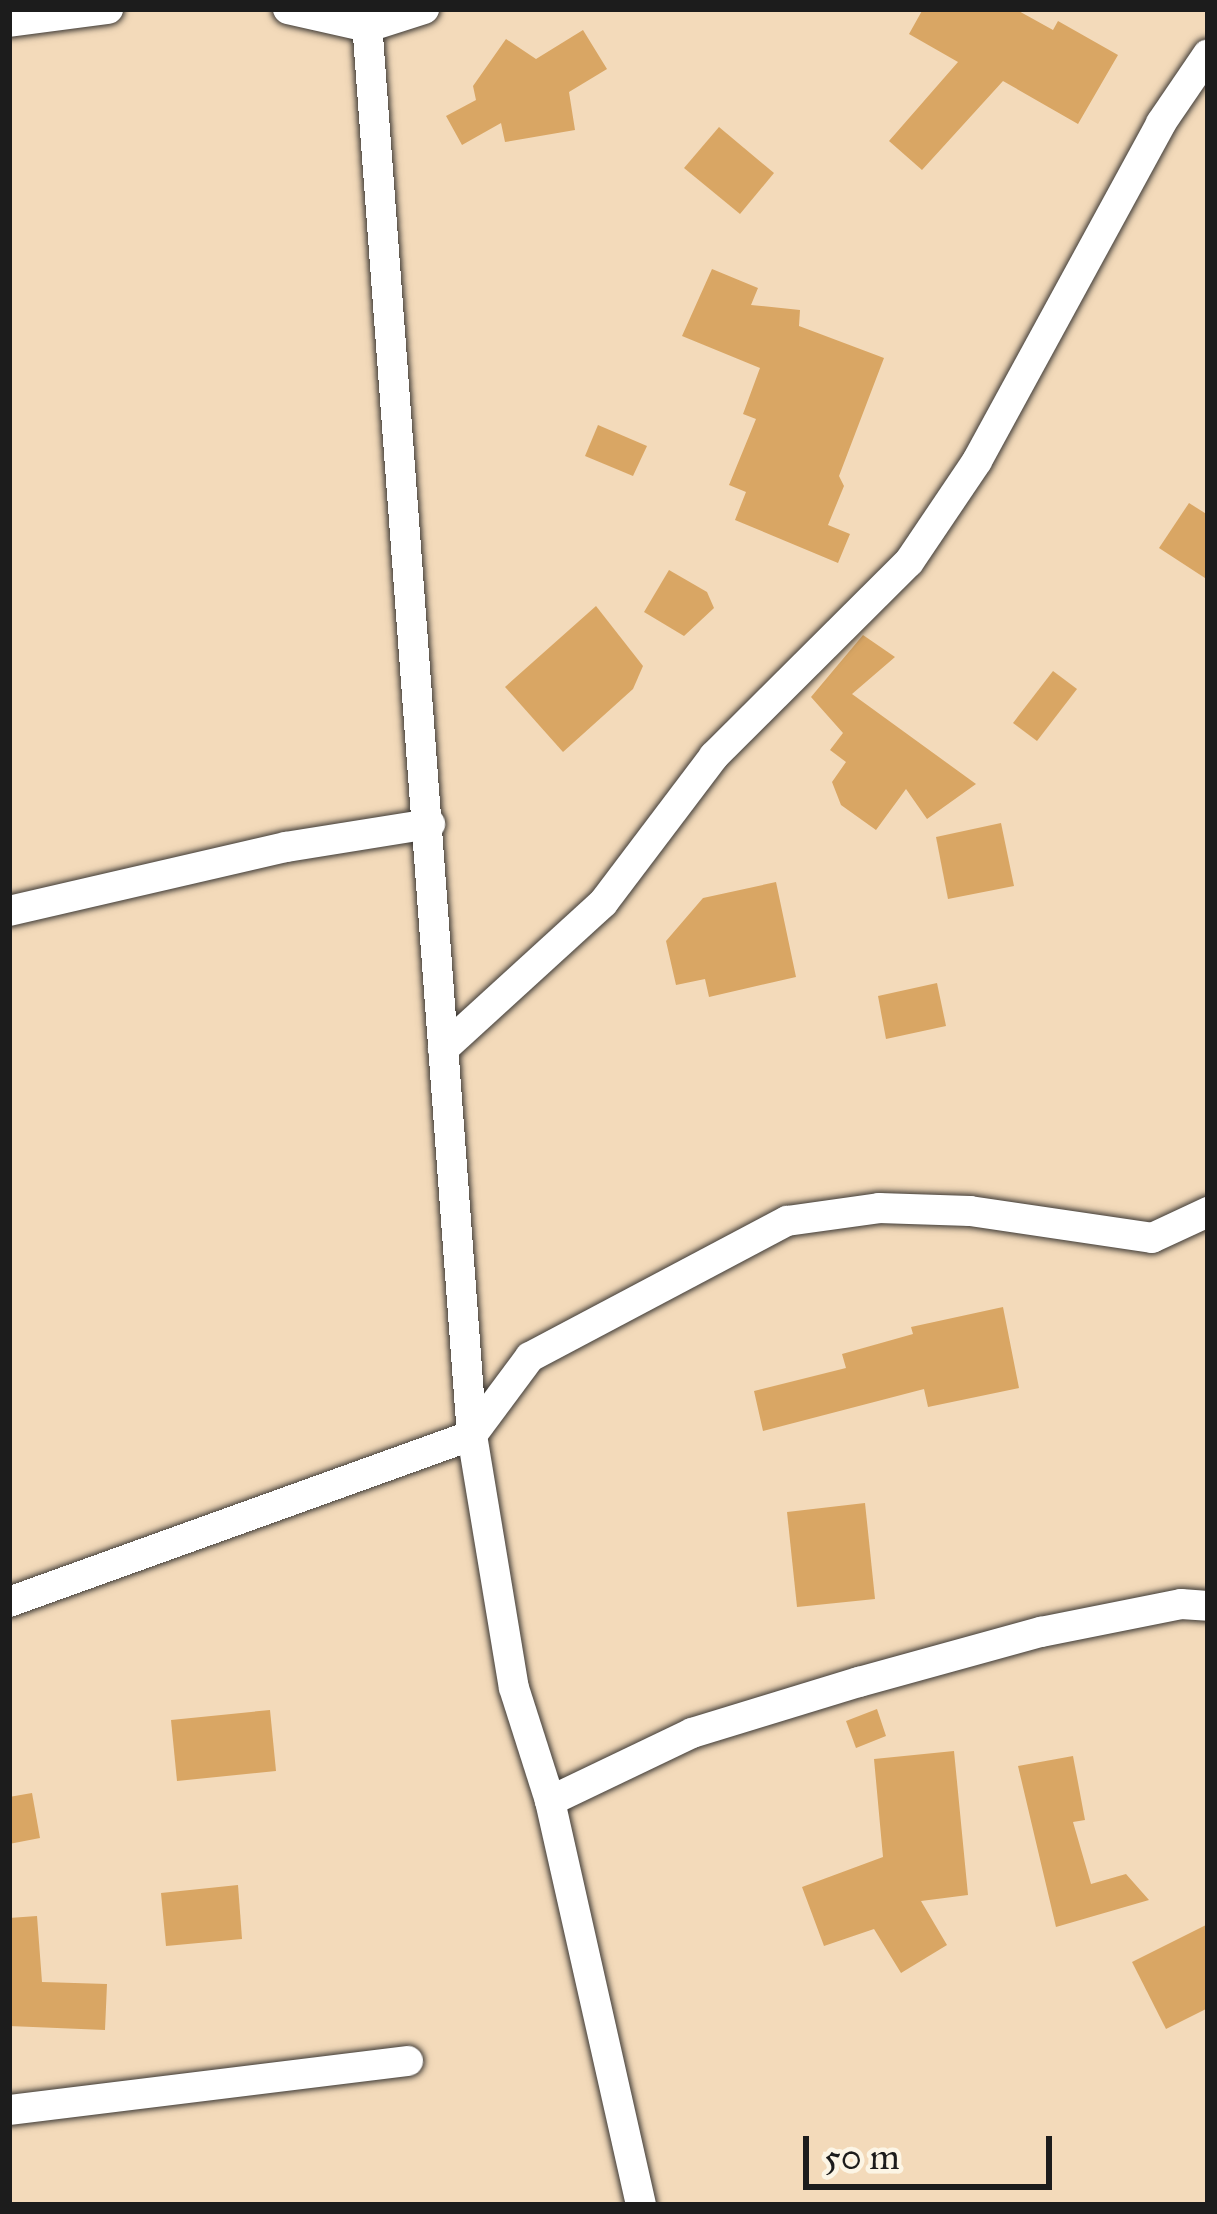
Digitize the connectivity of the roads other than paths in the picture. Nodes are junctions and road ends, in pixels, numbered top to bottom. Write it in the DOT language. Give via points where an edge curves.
graph roads {
  1 [pos="108,9"];
  2 [pos="288,9"];
  3 [pos="424,9"];
  4 [pos="367,18"];
  5 [pos="9,22"];
  6 [pos="1208,54"];
  7 [pos="430,824"];
  8 [pos="9,911"];
  9 [pos="443,1049"];
  10 [pos="1208,1212"];
  11 [pos="472,1435"];
  12 [pos="9,1602"];
  13 [pos="1208,1606"];
  14 [pos="550,1801"];
  15 [pos="408,2061"];
  16 [pos="9,2110"];
  17 [pos="640,2205"];
  1 -- 5 [label="street"];
  2 -- 4 [label="street"];
  3 -- 4 [label="street"];
  4 -- 7 [label="street" via="383,311"];
  6 -- 9 [label="street" via="1161,123 977,461 909,562 713,756 603,903"];
  7 -- 8 [label="street" via="286,847"];
  7 -- 9 [label="street"];
  9 -- 11 [label="street"];
  10 -- 11 [label="street" via="1152,1238 970,1210 879,1208 787,1222 530,1358"];
  11 -- 12 [label="street"];
  11 -- 14 [label="street" via="514,1688"];
  13 -- 14 [label="street" via="1181,1604 1041,1632 859,1682 692,1732"];
  14 -- 17 [label="street"];
  15 -- 16 [label="street"];
}
